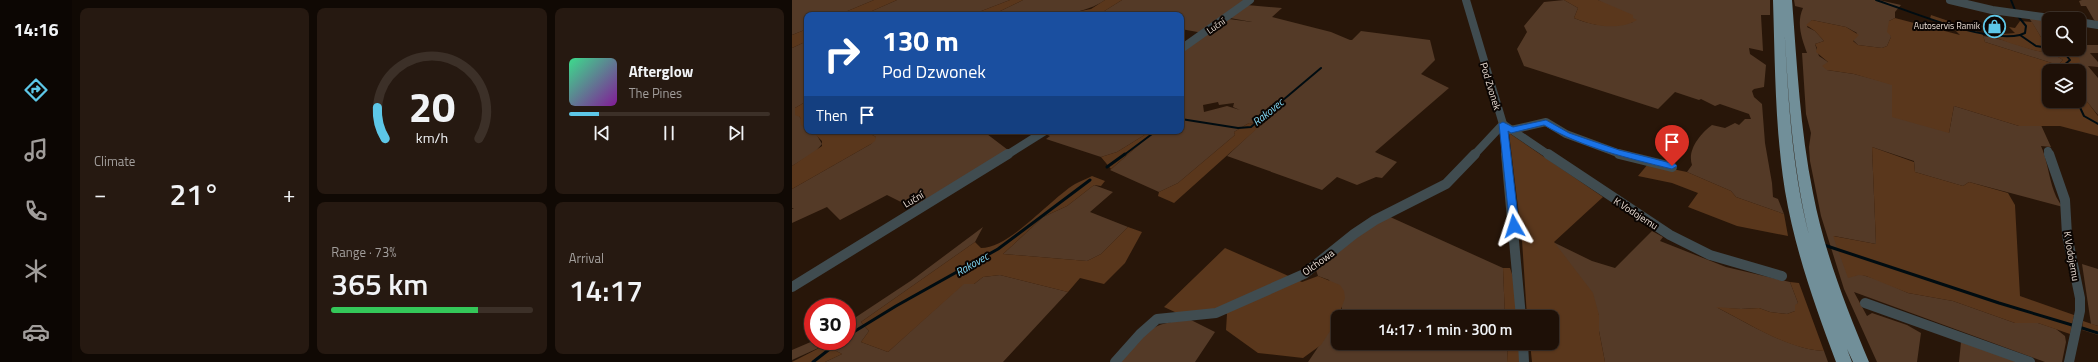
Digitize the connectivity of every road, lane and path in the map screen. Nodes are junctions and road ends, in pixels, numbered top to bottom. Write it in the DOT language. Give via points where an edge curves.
graph roads {
  1 [pos="1250,0"];
  2 [pos="1466,0"];
  3 [pos="1778,0"];
  4 [pos="1787,0"];
  5 [pos="1950,0"];
  6 [pos="2042,17"];
  7 [pos="2086,23"];
  8 [pos="2097,24"];
  9 [pos="1184,47"];
  10 [pos="1507,127"];
  11 [pos="1040,134"];
  12 [pos="2048,151"];
  13 [pos="1672,166"];
  14 [pos="1782,276"];
  15 [pos="792,286"];
  16 [pos="1865,303"];
  17 [pos="1520,310"];
  18 [pos="1523,350"];
  19 [pos="1115,362"];
  20 [pos="1524,362"];
  21 [pos="1844,362"];
  22 [pos="1861,362"];
  23 [pos="2030,362"];
  24 [pos="2069,362"];
  1 -- 9 [label="street, Luční"];
  2 -- 10 [label="street, Pod Zvonek"];
  3 -- 21 [label="highway" via="1783,103 1792,190 1810,268"];
  4 -- 22 [label="highway" via="1806,193 1826,270"];
  5 -- 6 [label="street"];
  7 -- 8 [label="street"];
  10 -- 13 [label="street" via="1546,122 1566,134 1616,152"];
  10 -- 14 [label="street, K Vodojemu" via="1670,235 1710,255"];
  10 -- 17 [label="street, Pod Zvonek"];
  10 -- 19 [label="street, Olchowa" via="1446,184 1375,220 1304,274 1216,313 1157,319"];
  11 -- 15 [label="street, Luční"];
  12 -- 24 [label="street, K Vodojemu" via="2065,200 2067,235 2080,298 2080,311"];
  16 -- 23 [label="street"];
  18 -- 20 [label="street"];
}
